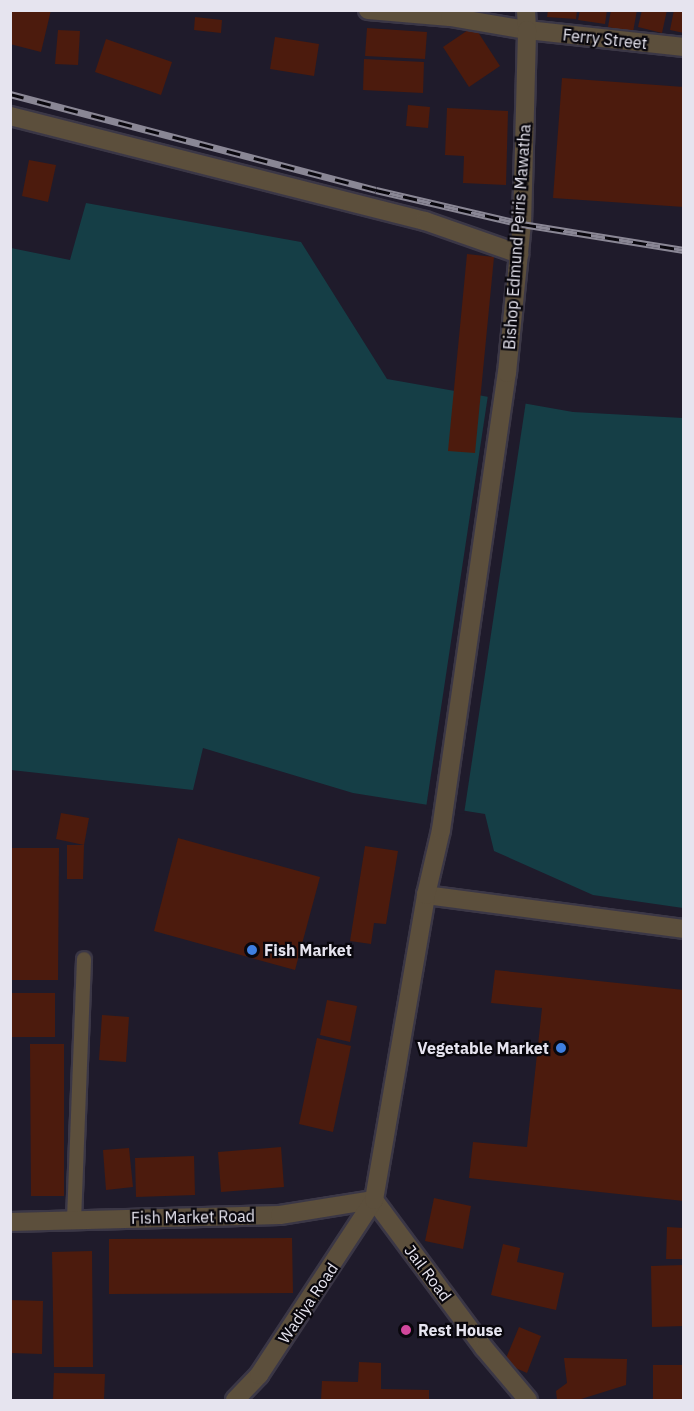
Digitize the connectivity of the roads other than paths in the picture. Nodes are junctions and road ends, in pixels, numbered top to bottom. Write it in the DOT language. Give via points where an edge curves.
graph roads {
  1 [pos="368,10"];
  2 [pos="526,10"];
  3 [pos="527,30"];
  4 [pos="684,47"];
  5 [pos="10,116"];
  6 [pos="519,254"];
  7 [pos="426,895"];
  8 [pos="684,928"];
  9 [pos="84,959"];
  10 [pos="374,1200"];
  11 [pos="74,1220"];
  12 [pos="10,1222"];
  13 [pos="235,1401"];
  14 [pos="528,1401"];
  1 -- 3 [label="street, Ferry Street"];
  2 -- 3 [label="street, Bishop Edmund Peiris Mawatha"];
  3 -- 4 [label="street, Ferry Street"];
  3 -- 6 [label="street, Bishop Edmund Peiris Mawatha"];
  5 -- 6 [label="street" via="424,221"];
  6 -- 7 [label="street, Bishop Edmund Peiris Mawatha" via="507,372 441,830"];
  7 -- 8 [label="street"];
  7 -- 10 [label="street, Bishop Edmund Peiris Mawatha"];
  9 -- 11 [label="lane"];
  10 -- 11 [label="street, Fish Market Road" via="280,1215"];
  10 -- 13 [label="street, Wadiya Road" via="259,1375"];
  10 -- 14 [label="street, Jail Road"];
  11 -- 12 [label="street, Fish Market Road"];
}
